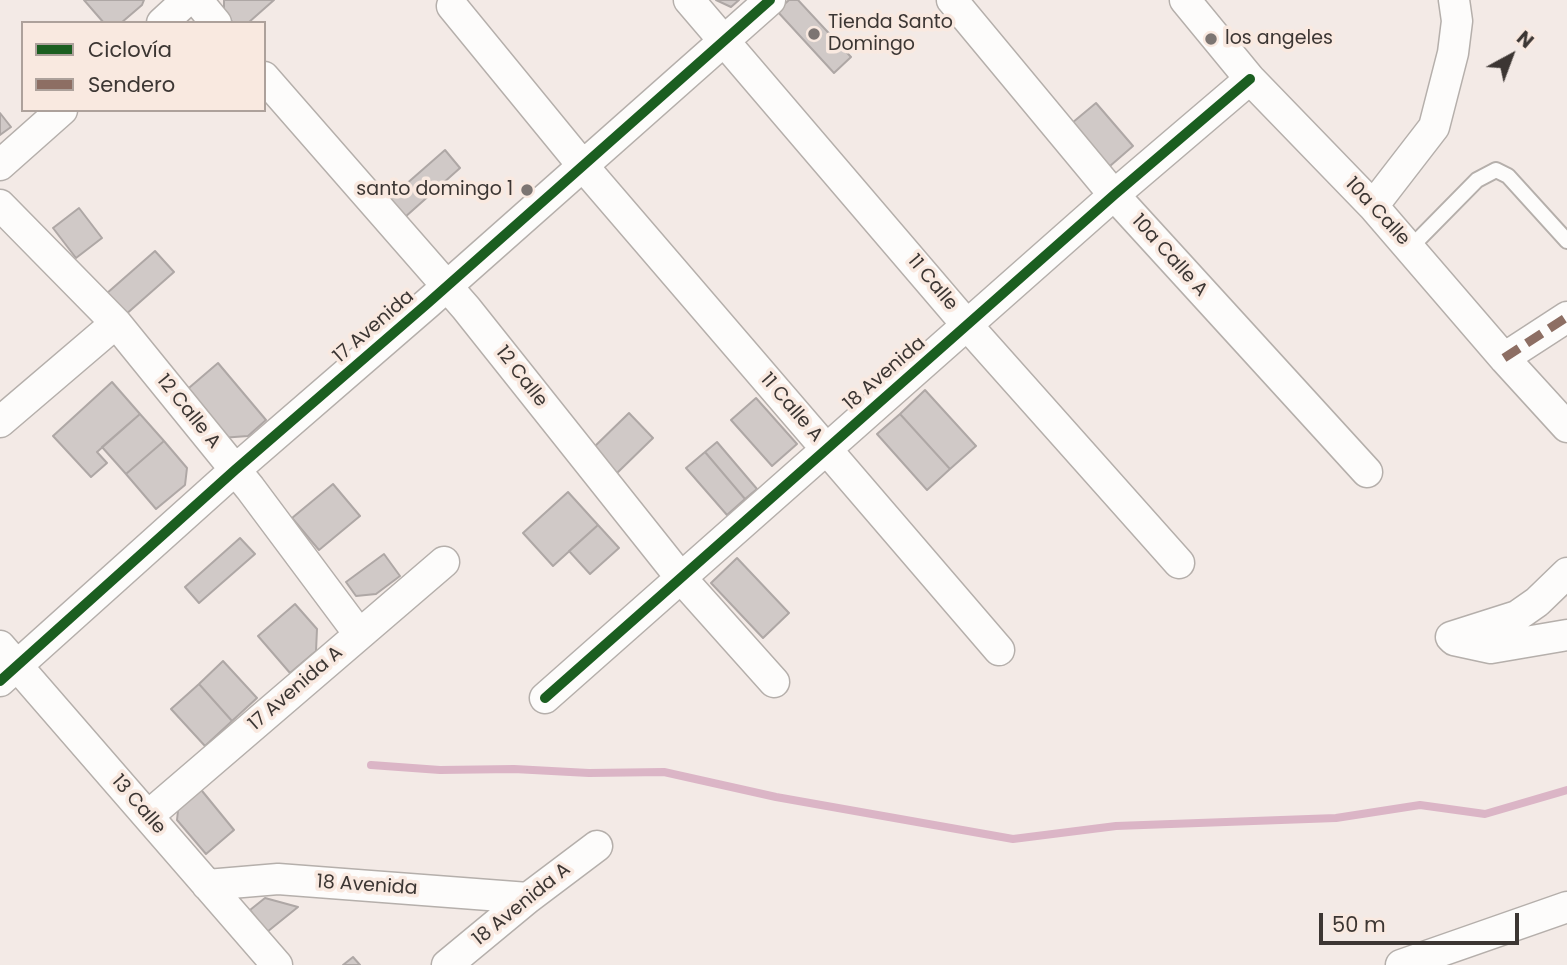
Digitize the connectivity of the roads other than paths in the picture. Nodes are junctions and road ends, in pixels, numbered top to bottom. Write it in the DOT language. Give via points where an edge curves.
graph roads {
  1 [pos="187,0"];
  2 [pos="197,0"];
  3 [pos="689,0"];
  4 [pos="770,0"];
  5 [pos="952,0"];
  6 [pos="1185,0"];
  7 [pos="452,6"];
  8 [pos="1455,10"];
  9 [pos="164,21"];
  10 [pos="214,21"];
  11 [pos="725,41"];
  12 [pos="266,79"];
  13 [pos="1250,79"];
  14 [pos="60,112"];
  15 [pos="0,165"];
  16 [pos="583,166"];
  17 [pos="1114,195"];
  18 [pos="0,205"];
  19 [pos="1373,206"];
  20 [pos="1567,241"];
  21 [pos="1410,248"];
  22 [pos="447,286"];
  23 [pos="1567,317"];
  24 [pos="116,323"];
  25 [pos="967,325"];
  26 [pos="1504,358"];
  27 [pos="0,422"];
  28 [pos="1567,427"];
  29 [pos="827,449"];
  30 [pos="235,470"];
  31 [pos="1367,472"];
  32 [pos="444,562"];
  33 [pos="1179,563"];
  34 [pos="1567,573"];
  35 [pos="681,578"];
  36 [pos="359,634"];
  37 [pos="1567,635"];
  38 [pos="999,650"];
  39 [pos="6,664"];
  40 [pos="774,682"];
  41 [pos="545,698"];
  42 [pos="148,816"];
  43 [pos="597,846"];
  44 [pos="206,885"];
  45 [pos="528,898"];
  46 [pos="1567,907"];
  47 [pos="277,965"];
  48 [pos="447,965"];
  49 [pos="1401,965"];
  1 -- 9 [label="street"];
  2 -- 10 [label="street"];
  3 -- 11 [label="street, 11 Calle"];
  4 -- 11 [label="street, 17 Avenida"];
  5 -- 17 [label="street, 10a Calle A"];
  6 -- 13 [label="street, 10a Calle"];
  7 -- 16 [label="street, 11 Calle A"];
  8 -- 19 [label="street" via="1453,53 1434,127"];
  11 -- 16 [label="street, 17 Avenida"];
  11 -- 25 [label="street, 11 Calle"];
  12 -- 22 [label="street, 12 Calle"];
  13 -- 17 [label="street, 18 Avenida"];
  13 -- 19 [label="street, 10a Calle"];
  14 -- 15 [label="street"];
  16 -- 22 [label="street, 17 Avenida"];
  16 -- 29 [label="street, 11 Calle A"];
  17 -- 25 [label="street, 18 Avenida"];
  17 -- 31 [label="street, 10a Calle A"];
  18 -- 24 [label="street, 12 Calle A"];
  19 -- 21 [label="street, 10a Calle"];
  20 -- 21 [label="lane" via="1508,176 1496,170 1477,180"];
  21 -- 26 [label="street, 10a Calle"];
  22 -- 30 [label="street, 17 Avenida"];
  22 -- 35 [label="street, 12 Calle"];
  23 -- 26 [label="street"];
  24 -- 27 [label="street"];
  24 -- 30 [label="street, 12 Calle A"];
  25 -- 29 [label="street, 18 Avenida"];
  25 -- 33 [label="street, 11 Calle"];
  26 -- 28 [label="street, 10a Calle"];
  29 -- 35 [label="street, 18 Avenida"];
  29 -- 38 [label="street, 11 Calle A"];
  30 -- 36 [label="street, 12 Calle A"];
  30 -- 39 [label="street, 17 Avenida"];
  32 -- 36 [label="street, 17 Avenida A"];
  34 -- 37 [label="street" via="1517,616 1451,637 1491,648"];
  35 -- 40 [label="street, 12 Calle"];
  35 -- 41 [label="street, 18 Avenida"];
  36 -- 42 [label="street, 17 Avenida A"];
  39 -- 42 [label="street, 13 Calle"];
  42 -- 44 [label="street, 13 Calle"];
  43 -- 45 [label="street, 18 Avenida A"];
  44 -- 45 [label="street, 18 Avenida" via="278,879"];
  44 -- 47 [label="street, 13 Calle"];
  45 -- 48 [label="street, 18 Avenida A"];
  46 -- 49 [label="street"];
}
